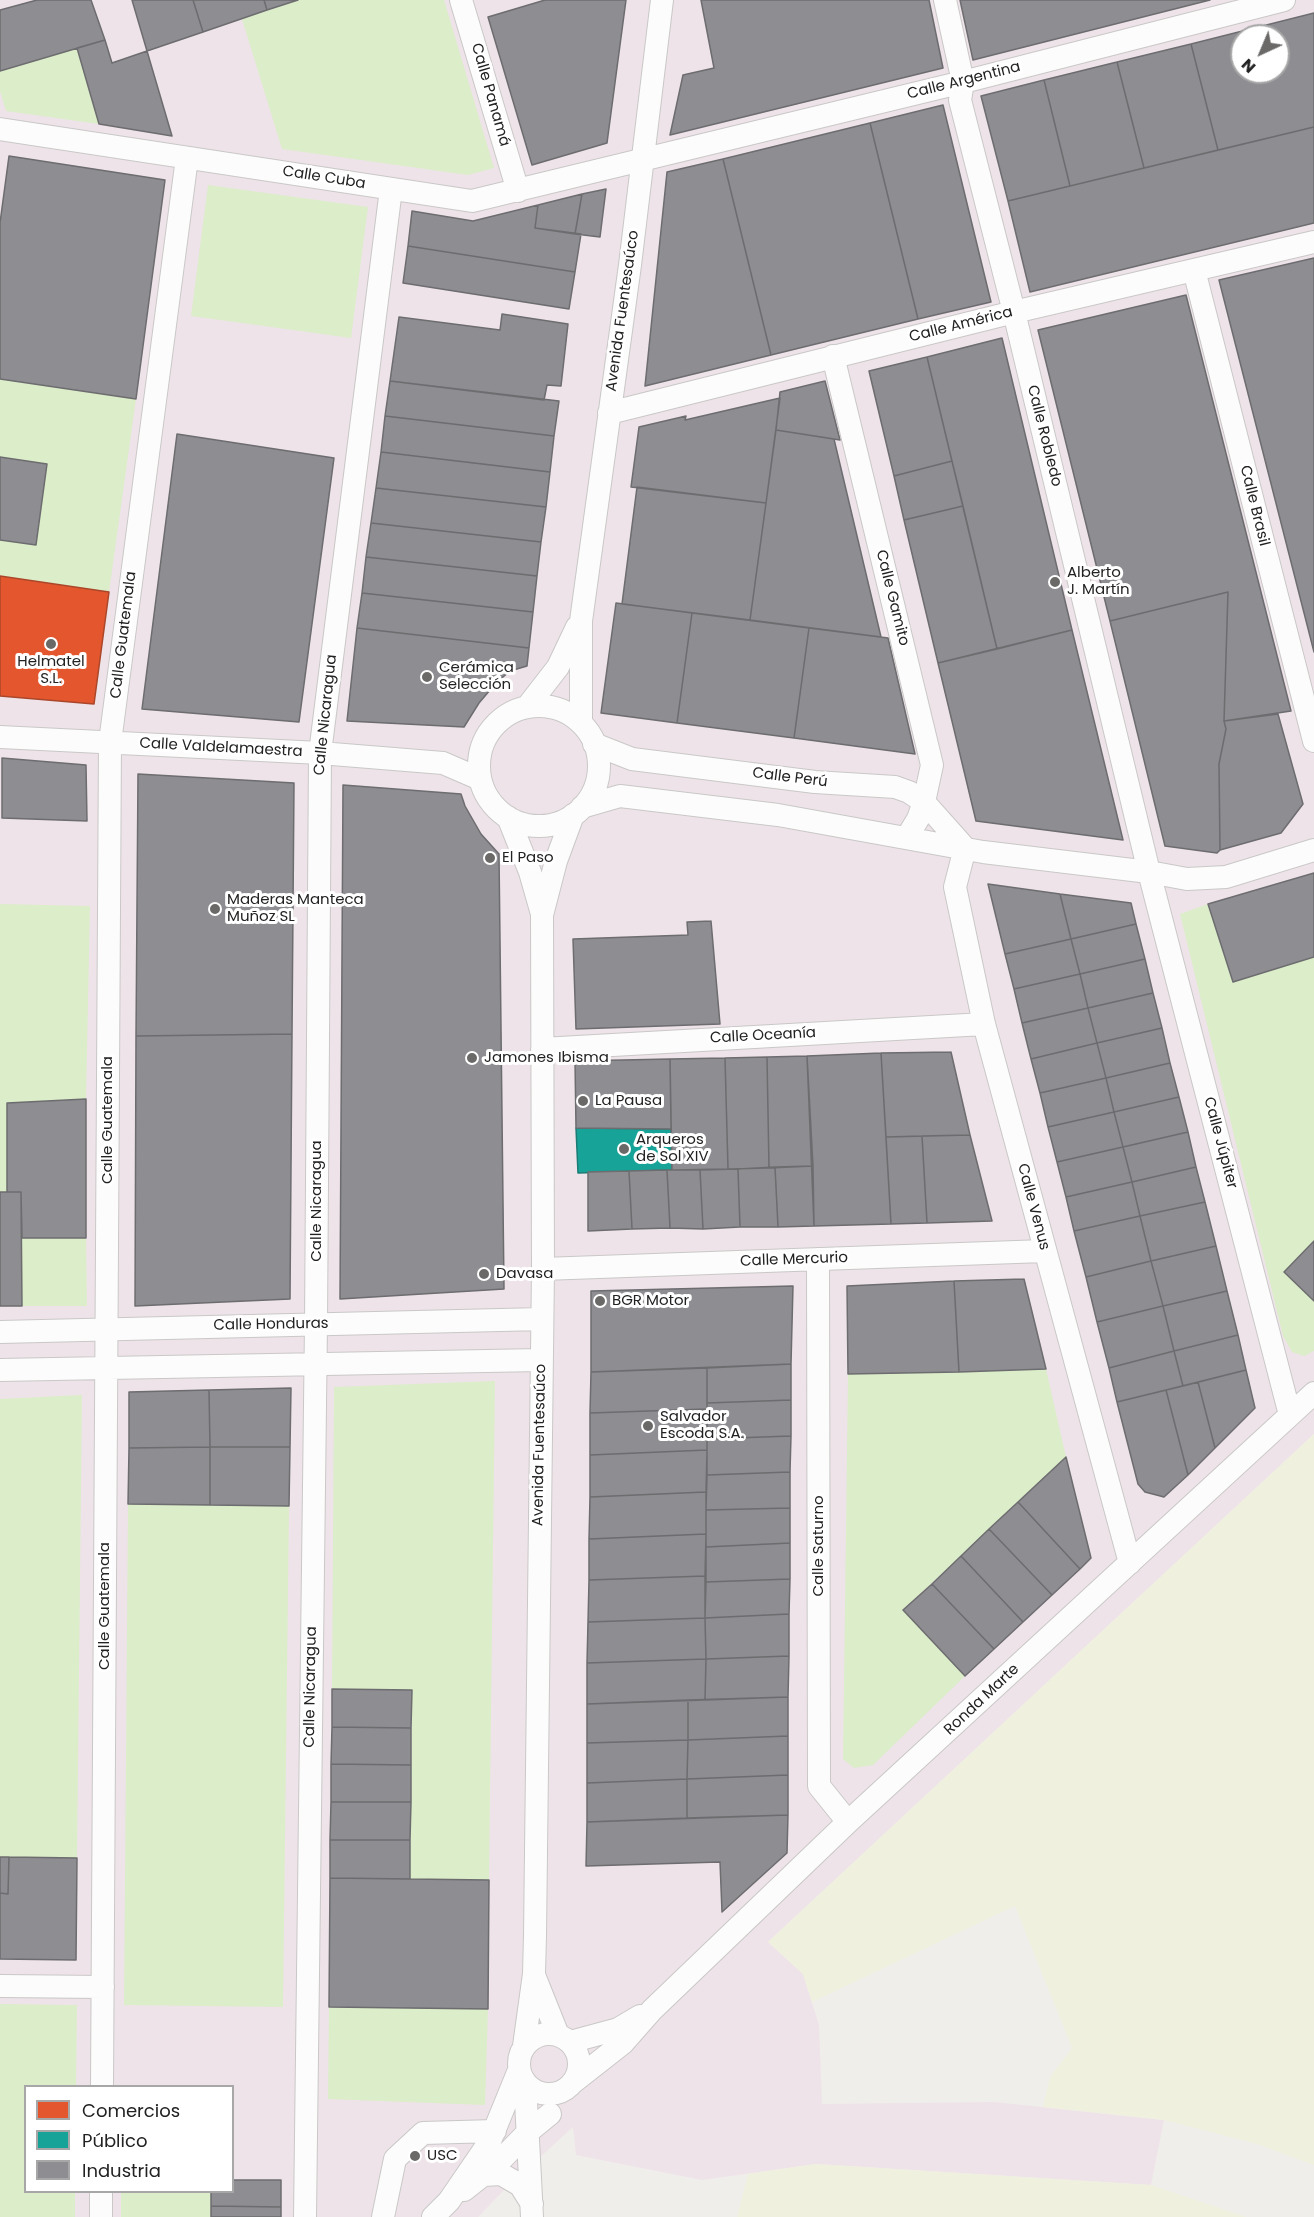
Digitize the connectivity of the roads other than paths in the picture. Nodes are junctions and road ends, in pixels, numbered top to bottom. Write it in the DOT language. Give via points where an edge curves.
graph roads {
  1 [pos="461,0"];
  2 [pos="662,0"];
  3 [pos="945,0"];
  4 [pos="1284,0"];
  5 [pos="963,82"];
  6 [pos="0,129"];
  7 [pos="187,158"];
  8 [pos="644,158"];
  9 [pos="392,189"];
  10 [pos="518,191"];
  11 [pos="1314,242"];
  12 [pos="1194,270"];
  13 [pos="1014,312"];
  14 [pos="833,356"];
  15 [pos="609,413"];
  16 [pos="581,621"];
  17 [pos="527,707"];
  18 [pos="580,723"];
  19 [pos="0,737"];
  20 [pos="1314,741"];
  21 [pos="110,742"];
  22 [pos="483,744"];
  23 [pos="594,744"];
  24 [pos="320,753"];
  25 [pos="442,763"];
  26 [pos="480,779"];
  27 [pos="924,801"];
  28 [pos="577,811"];
  29 [pos="508,817"];
  30 [pos="907,837"];
  31 [pos="965,848"];
  32 [pos="1314,850"];
  33 [pos="1149,872"];
  34 [pos="542,915"];
  35 [pos="984,1024"];
  36 [pos="542,1049"];
  37 [pos="1044,1251"];
  38 [pos="818,1259"];
  39 [pos="543,1269"];
  40 [pos="542,1319"];
  41 [pos="316,1324"];
  42 [pos="107,1330"];
  43 [pos="0,1332"];
  44 [pos="542,1360"];
  45 [pos="315,1364"];
  46 [pos="107,1368"];
  47 [pos="0,1370"];
  48 [pos="1314,1393"];
  49 [pos="1290,1415"];
  50 [pos="1130,1563"];
  51 [pos="848,1822"];
  52 [pos="534,1974"];
  53 [pos="0,1986"];
  54 [pos="103,1987"];
  55 [pos="652,2010"];
  56 [pos="564,2039"];
  57 [pos="524,2046"];
  58 [pos="522,2076"];
  59 [pos="102,2085"];
  60 [pos="566,2088"];
  61 [pos="550,2114"];
  62 [pos="495,2131"];
  63 [pos="528,2132"];
  64 [pos="484,2175"];
  65 [pos="101,2193"];
  66 [pos="441,2209"];
  67 [pos="532,2211"];
  68 [pos="101,2217"];
  69 [pos="305,2217"];
  70 [pos="383,2217"];
  1 -- 10 [label="street, Calle Panamá"];
  2 -- 8 [label="street, Avenida Fuentesaúco"];
  3 -- 5 [label="street, Calle Robledo"];
  4 -- 5 [label="street, Calle Argentina"];
  5 -- 8 [label="street, Calle Argentina"];
  5 -- 13 [label="street, Calle Robledo" via="960,100"];
  6 -- 7 [label="street, Calle Cuba"];
  7 -- 9 [label="street, Calle Cuba"];
  7 -- 21 [label="street, Calle Guatemala"];
  8 -- 10 [label="street, Calle Cuba"];
  8 -- 15 [label="street, Avenida Fuentesaúco"];
  9 -- 10 [label="street, Calle Cuba" via="472,201"];
  9 -- 24 [label="street, Calle Nicaragua"];
  11 -- 12 [label="street, Calle América"];
  12 -- 13 [label="street, Calle América"];
  12 -- 20 [label="street, Calle Brasil"];
  13 -- 14 [label="street, Calle América"];
  13 -- 33 [label="street, Calle Robledo"];
  14 -- 15 [label="street, Calle América"];
  14 -- 27 [label="street, Calle Gamito" via="932,765"];
  15 -- 16 [label="street, Avenida Fuentesaúco"];
  16 -- 17 [label="street, Avenida Fuentesaúco" via="558,667"];
  16 -- 18 [label="street, Avenida Fuentesaúco"];
  17 -- 18 [label="street" via="546,706 565,712"];
  17 -- 22 [label="street" via="500,720"];
  18 -- 23 [label="street"];
  19 -- 21 [label="street, Calle Valdelamaestra"];
  21 -- 24 [label="street, Calle Valdelamaestra"];
  21 -- 42 [label="street, Calle Guatemala"];
  22 -- 25 [label="street, Calle Valdelamaestra"];
  22 -- 26 [label="street"];
  23 -- 27 [label="street, Calle Perú" via="632,759 816,782 895,787"];
  23 -- 28 [label="street" via="598,766 594,788"];
  24 -- 25 [label="street, Calle Valdelamaestra"];
  24 -- 41 [label="street, Calle Nicaragua"];
  25 -- 26 [label="street, Calle Valdelamaestra"];
  26 -- 29 [label="street" via="490,801"];
  27 -- 30 [label="street, Calle Gamito"];
  27 -- 31 [label="street, Calle Perú"];
  28 -- 29 [label="street" via="558,823 541,826"];
  28 -- 30 [label="street" via="620,796 778,815"];
  28 -- 34 [label="street, Avenida Fuentesaúco" via="556,861"];
  29 -- 34 [label="street, Avenida Fuentesaúco"];
  30 -- 31 [label="street"];
  31 -- 33 [label="street"];
  31 -- 35 [label="street, Calle Venus" via="955,887"];
  32 -- 33 [label="street" via="1226,877 1187,879"];
  33 -- 49 [label="street, Calle Júpiter"];
  34 -- 36 [label="street, Avenida Fuentesaúco"];
  35 -- 36 [label="street, Calle Oceanía"];
  35 -- 37 [label="street, Calle Venus"];
  36 -- 39 [label="street, Avenida Fuentesaúco"];
  37 -- 38 [label="street, Calle Mercurio"];
  37 -- 50 [label="street, Calle Venus"];
  38 -- 39 [label="street, Calle Mercurio"];
  38 -- 51 [label="street, Calle Saturno" via="819,1786"];
  39 -- 40 [label="street, Avenida Fuentesaúco"];
  40 -- 41 [label="street, Calle Honduras"];
  40 -- 44 [label="street, Avenida Fuentesaúco"];
  41 -- 42 [label="street, Calle Honduras"];
  41 -- 45 [label="street, Calle Nicaragua"];
  42 -- 43 [label="street, Calle Honduras"];
  42 -- 46 [label="street, Calle Guatemala"];
  44 -- 45 [label="street"];
  44 -- 52 [label="street, Avenida Fuentesaúco"];
  45 -- 46 [label="street"];
  45 -- 69 [label="street, Calle Nicaragua"];
  46 -- 47 [label="street"];
  46 -- 54 [label="street, Calle Guatemala"];
  48 -- 49 [label="street, Ronda Marte"];
  49 -- 50 [label="street, Ronda Marte"];
  50 -- 51 [label="street, Ronda Marte"];
  51 -- 55 [label="street, Ronda Marte"];
  52 -- 56 [label="street, Avenida Fuentesaúco"];
  52 -- 57 [label="street, Avenida Fuentesaúco"];
  53 -- 54 [label="street"];
  54 -- 59 [label="street, Calle Guatemala"];
  55 -- 56 [label="street, Ronda Marte" via="618,2029"];
  55 -- 60 [label="street, Ronda Marte" via="623,2043"];
  56 -- 57 [label="street" via="545,2034"];
  56 -- 60 [label="street" via="575,2049 579,2067"];
  57 -- 58 [label="street" via="520,2054"];
  58 -- 60 [label="street" via="540,2092"];
  58 -- 62 [label="street"];
  58 -- 63 [label="street"];
  60 -- 61 [label="street"];
  61 -- 63 [label="street"];
  61 -- 67 [label="street"];
  62 -- 66 [label="street"];
  62 -- 70 [label="street" via="423,2133 395,2159"];
  63 -- 64 [label="street"];
  63 -- 67 [label="street"];
  64 -- 66 [label="street"];
  64 -- 67 [label="street" via="501,2174 520,2185"];
  65 -- 68 [label="street"];
}
